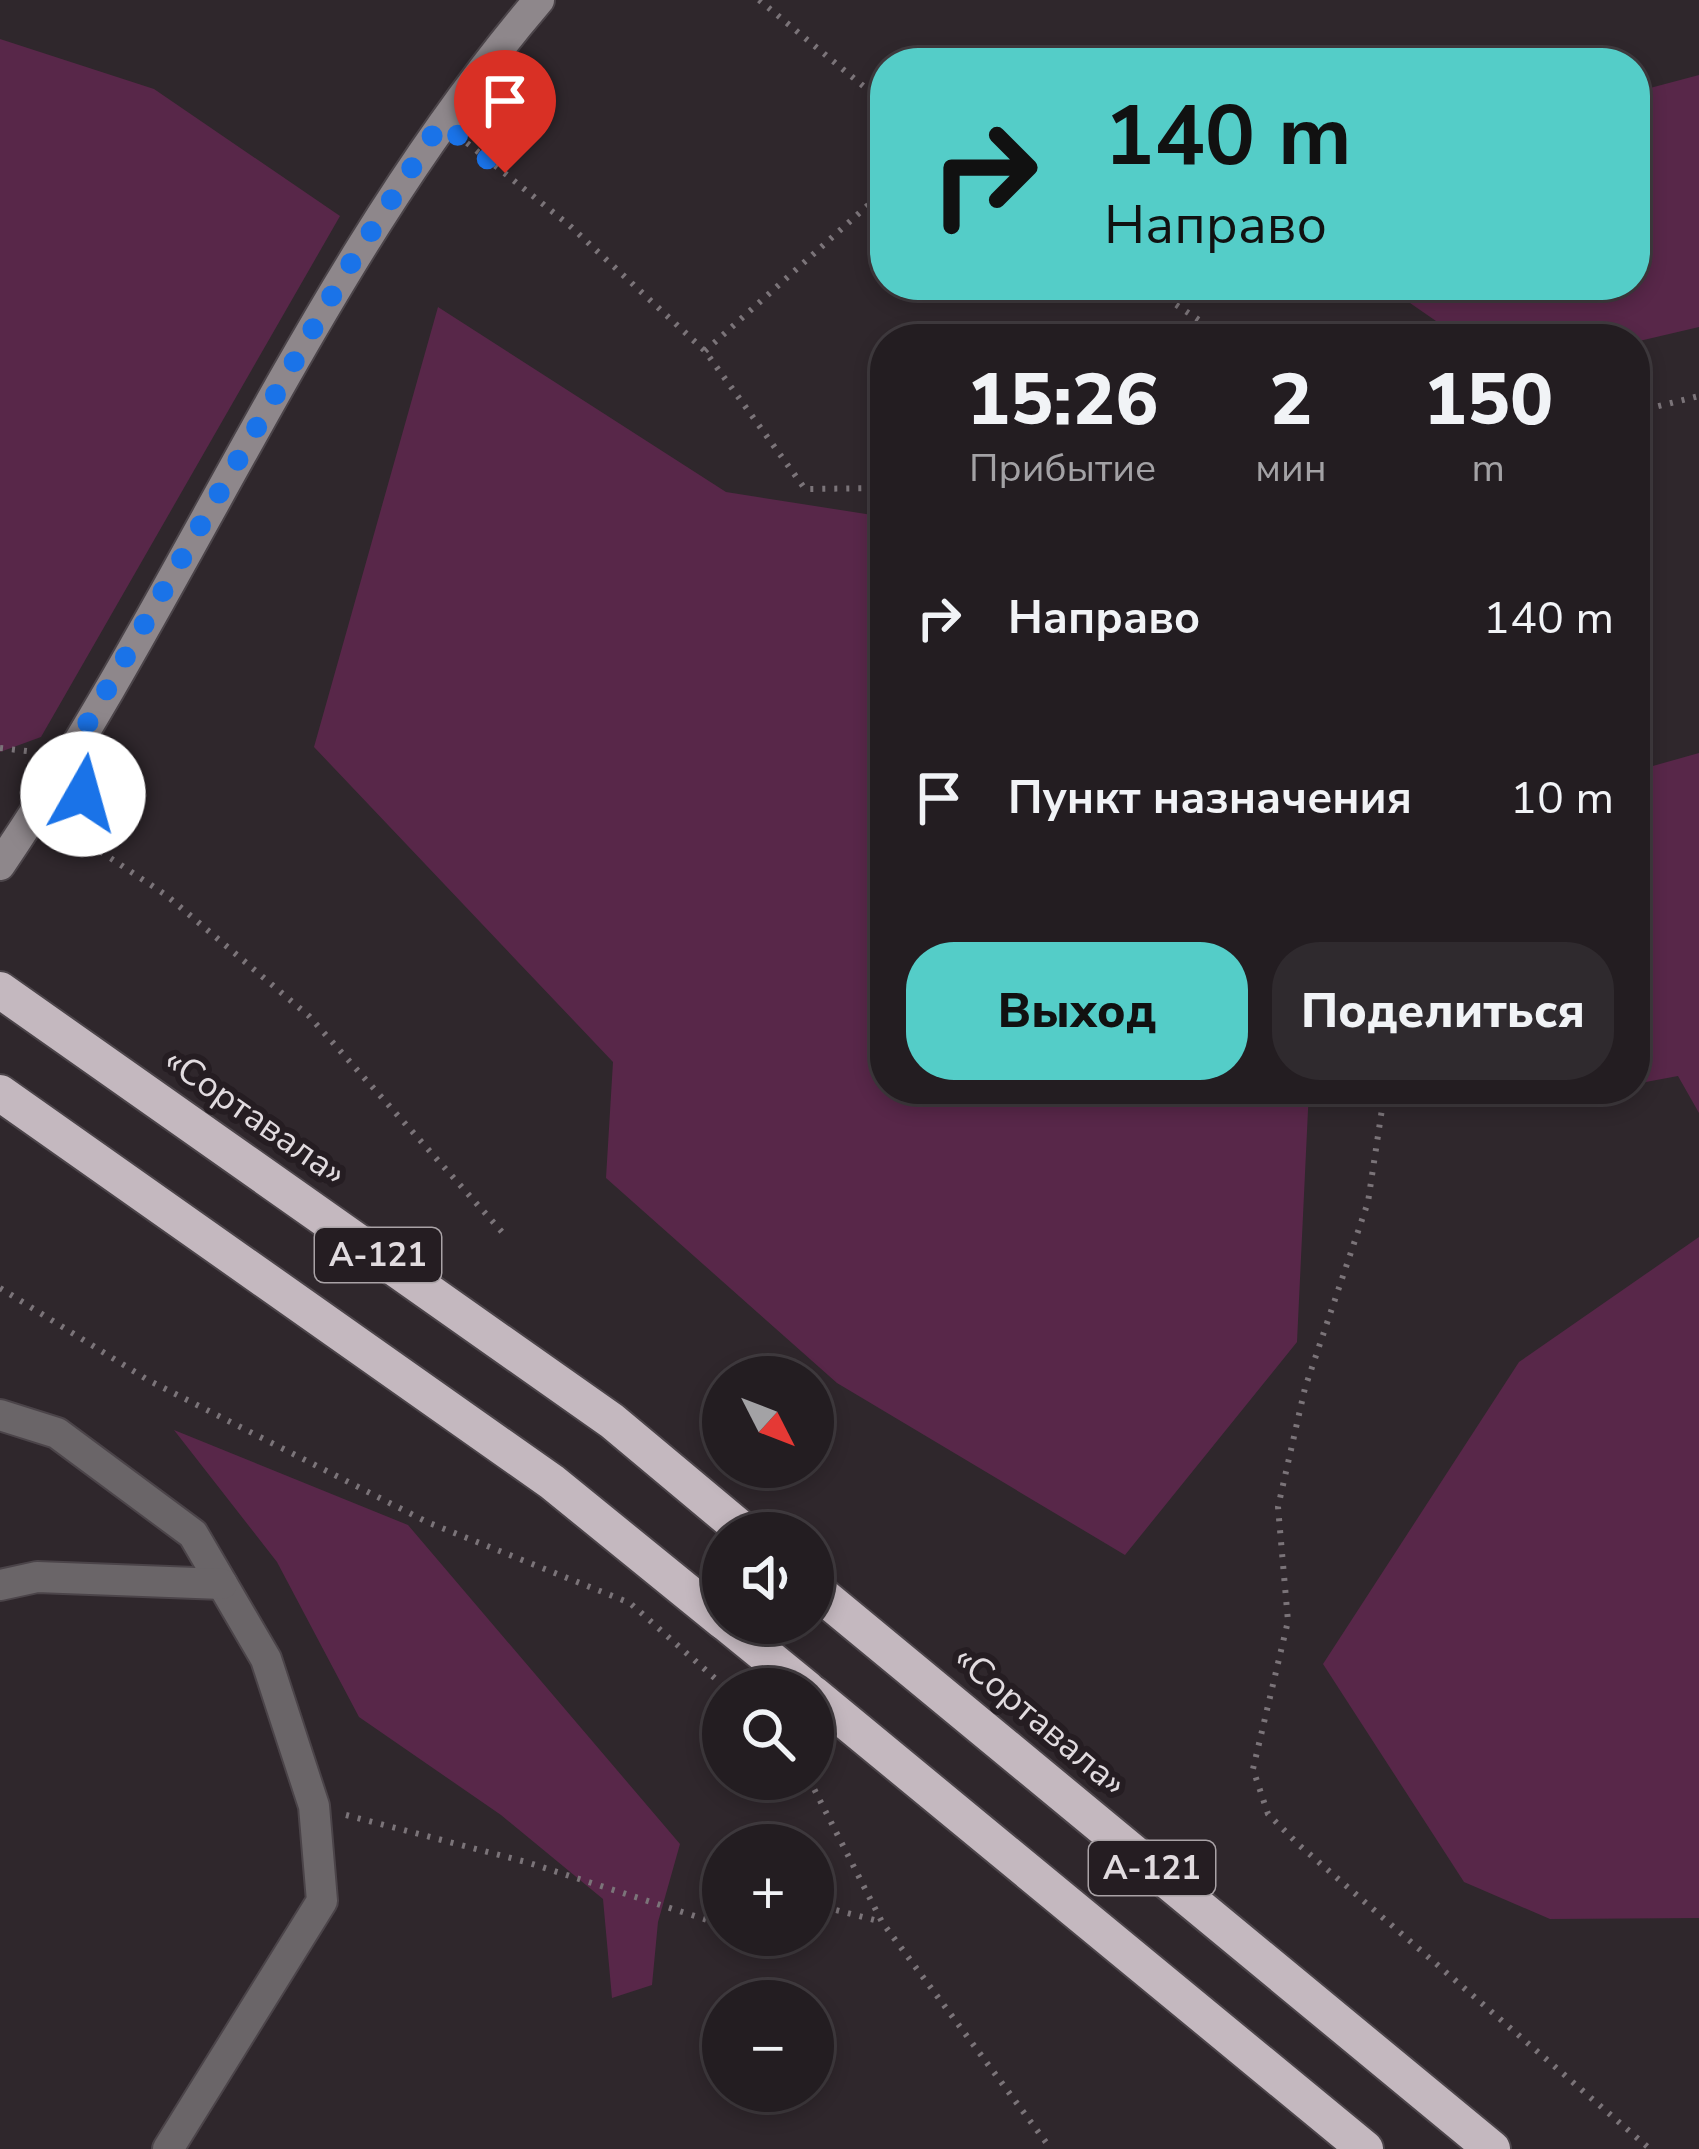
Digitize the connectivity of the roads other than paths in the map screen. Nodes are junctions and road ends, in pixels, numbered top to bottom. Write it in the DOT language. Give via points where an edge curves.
graph roads {
  1 [pos="538,0"];
  2 [pos="0,865"];
  3 [pos="0,990"];
  4 [pos="0,1093"];
  5 [pos="0,1415"];
  6 [pos="721,1512"];
  7 [pos="222,1584"];
  8 [pos="0,1585"];
  9 [pos="702,1604"];
  10 [pos="834,1605"];
  11 [pos="751,1644"];
  12 [pos="781,1668"];
  13 [pos="834,1712"];
  14 [pos="167,2149"];
  15 [pos="1365,2149"];
  16 [pos="1492,2149"];
  1 -- 2 [label="street" via="441,122 346,271"];
  3 -- 6 [label="highway, «Сортавала» / А-121" via="612,1421"];
  4 -- 9 [label="highway, А-121" via="552,1483"];
  5 -- 7 [label="street" via="57,1433 122,1478 193,1534"];
  7 -- 8 [label="street" via="37,1577"];
  7 -- 14 [label="street" via="266,1659 314,1806 322,1901"];
  10 -- 16 [label="highway, «Сортавала» / А-121"];
  11 -- 12 [label="highway, А-121"];
  13 -- 15 [label="highway, А-121"];
}
